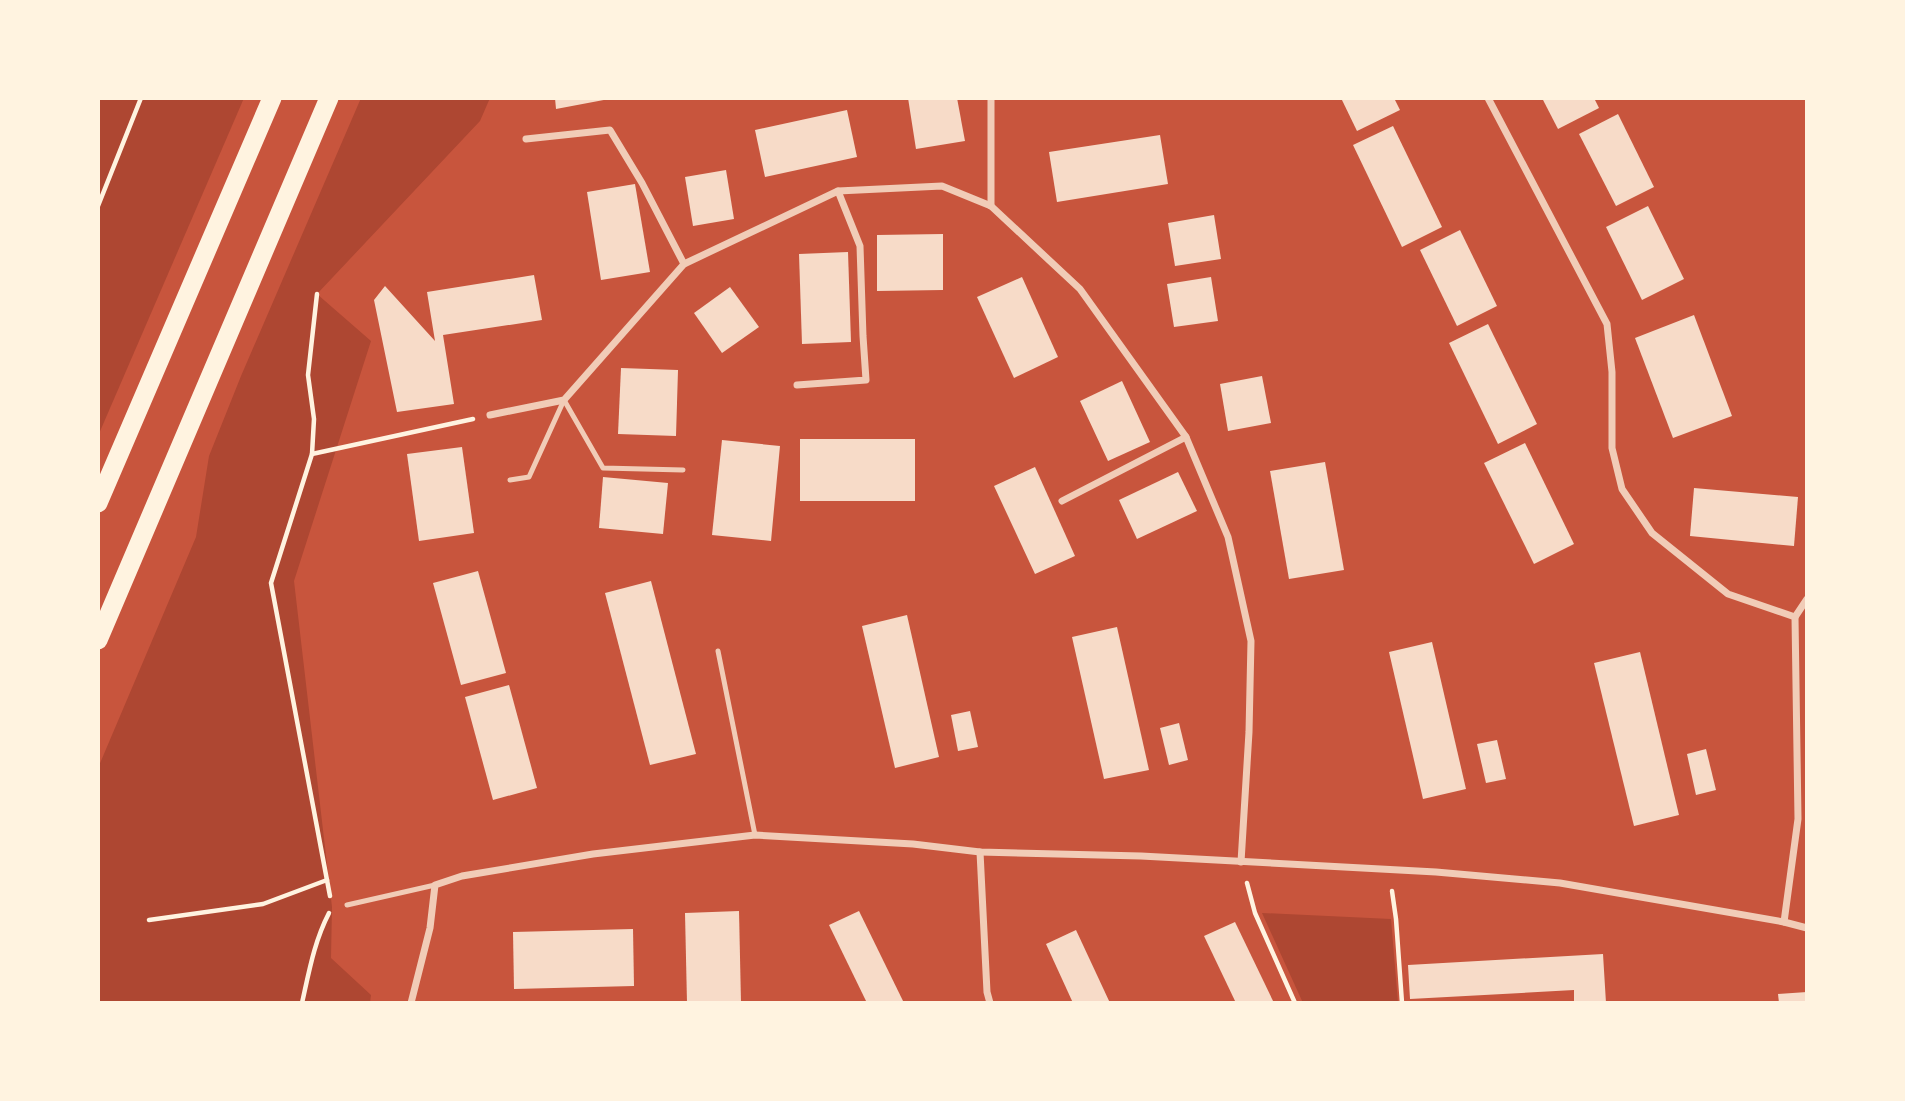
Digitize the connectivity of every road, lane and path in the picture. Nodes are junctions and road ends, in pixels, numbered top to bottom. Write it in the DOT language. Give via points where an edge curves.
graph roads {
  1 [pos="141,98"];
  2 [pos="272,98"];
  3 [pos="329,98"];
  4 [pos="991,98"];
  5 [pos="1488,98"];
  6 [pos="526,139"];
  7 [pos="838,191"];
  8 [pos="98,206"];
  9 [pos="991,206"];
  10 [pos="684,264"];
  11 [pos="317,295"];
  12 [pos="797,385"];
  13 [pos="564,400"];
  14 [pos="490,415"];
  15 [pos="1186,437"];
  16 [pos="312,454"];
  17 [pos="683,471"];
  18 [pos="510,480"];
  19 [pos="1062,501"];
  20 [pos="98,503"];
  21 [pos="1807,599"];
  22 [pos="1795,617"];
  23 [pos="98,640"];
  24 [pos="718,651"];
  25 [pos="755,835"];
  26 [pos="980,852"];
  27 [pos="1241,862"];
  28 [pos="1389,869"];
  29 [pos="327,880"];
  30 [pos="435,886"];
  31 [pos="347,905"];
  32 [pos="149,920"];
  33 [pos="1784,922"];
  34 [pos="1807,929"];
  35 [pos="302,1003"];
  36 [pos="411,1003"];
  37 [pos="990,1003"];
  38 [pos="1295,1003"];
  39 [pos="1402,1003"];
  1 -- 8 [label="path"];
  2 -- 20 [label="highway"];
  3 -- 23 [label="highway"];
  4 -- 9 [label="street"];
  5 -- 22 [label="street" via="1607,324 1612,448 1622,489 1652,533 1728,594"];
  6 -- 10 [label="street" via="610,130"];
  7 -- 9 [label="street" via="942,186"];
  7 -- 10 [label="street"];
  7 -- 12 [label="street" via="860,246 866,380"];
  9 -- 15 [label="street" via="1080,289"];
  10 -- 13 [label="street"];
  11 -- 16 [label="path" via="308,375 314,419"];
  13 -- 14 [label="street"];
  13 -- 17 [label="lane" via="603,468"];
  13 -- 18 [label="lane" via="529,477"];
  14 -- 16 [label="path"];
  15 -- 19 [label="street"];
  15 -- 27 [label="street" via="1228,537 1251,641"];
  16 -- 29 [label="path" via="271,583"];
  21 -- 22 [label="street"];
  22 -- 33 [label="street" via="1798,819"];
  24 -- 25 [label="lane"];
  25 -- 26 [label="street"];
  25 -- 30 [label="street" via="593,854 462,876"];
  26 -- 27 [label="street"];
  26 -- 37 [label="street"];
  27 -- 28 [label="street"];
  27 -- 38 [label="path" via="1255,913"];
  28 -- 33 [label="street" via="1560,883"];
  28 -- 39 [label="path"];
  29 -- 32 [label="path" via="263,904"];
  29 -- 35 [label="path" via="332,907 312,954"];
  30 -- 31 [label="lane"];
  30 -- 36 [label="street" via="430,928"];
  33 -- 34 [label="street"];
}
